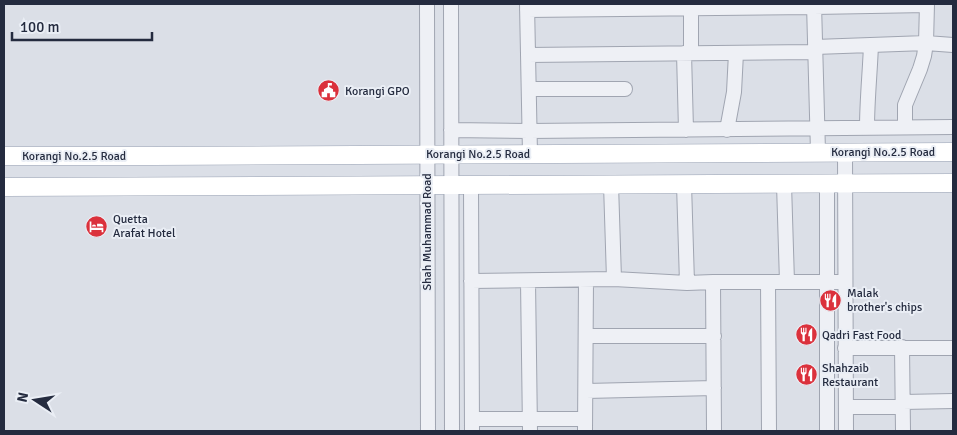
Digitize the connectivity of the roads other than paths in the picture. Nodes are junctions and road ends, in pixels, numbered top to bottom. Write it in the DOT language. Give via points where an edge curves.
graph roads {
  1 [pos="426,4"];
  2 [pos="451,4"];
  3 [pos="927,4"];
  4 [pos="691,6"];
  5 [pos="814,6"];
  6 [pos="527,7"];
  7 [pos="926,43"];
  8 [pos="953,44"];
  9 [pos="871,45"];
  10 [pos="815,49"];
  11 [pos="688,53"];
  12 [pos="736,53"];
  13 [pos="528,55"];
  14 [pos="529,88"];
  15 [pos="625,89"];
  16 [pos="953,126"];
  17 [pos="905,127"];
  18 [pos="867,128"];
  19 [pos="817,129"];
  20 [pos="451,130"];
  21 [pos="686,130"];
  22 [pos="727,130"];
  23 [pos="529,131"];
  24 [pos="818,152"];
  25 [pos="845,152"];
  26 [pos="953,152"];
  27 [pos="427,154"];
  28 [pos="451,154"];
  29 [pos="530,154"];
  30 [pos="4,156"];
  31 [pos="827,183"];
  32 [pos="845,183"];
  33 [pos="953,183"];
  34 [pos="611,184"];
  35 [pos="684,184"];
  36 [pos="784,184"];
  37 [pos="427,185"];
  38 [pos="451,185"];
  39 [pos="471,185"];
  40 [pos="4,187"];
  41 [pos="614,278"];
  42 [pos="586,280"];
  43 [pos="471,281"];
  44 [pos="528,281"];
  45 [pos="713,282"];
  46 [pos="768,282"];
  47 [pos="787,282"];
  48 [pos="827,282"];
  49 [pos="845,282"];
  50 [pos="687,283"];
  51 [pos="586,336"];
  52 [pos="714,336"];
  53 [pos="845,348"];
  54 [pos="902,348"];
  55 [pos="953,348"];
  56 [pos="714,388"];
  57 [pos="586,391"];
  58 [pos="953,401"];
  59 [pos="903,405"];
  60 [pos="846,407"];
  61 [pos="472,425"];
  62 [pos="530,425"];
  63 [pos="586,425"];
  64 [pos="428,431"];
  65 [pos="452,431"];
  66 [pos="714,431"];
  67 [pos="769,431"];
  68 [pos="827,431"];
  69 [pos="846,431"];
  70 [pos="903,431"];
  1 -- 27 [label="street, Shah Muhammad Road"];
  2 -- 20 [label="street, Shah Muhammad Road"];
  3 -- 5 [label="street"];
  3 -- 7 [label="street"];
  4 -- 5 [label="street"];
  4 -- 6 [label="street"];
  4 -- 11 [label="street"];
  5 -- 10 [label="street"];
  6 -- 13 [label="street"];
  7 -- 8 [label="street"];
  7 -- 9 [label="street"];
  7 -- 17 [label="street" via="920,69 905,105"];
  9 -- 10 [label="street"];
  9 -- 18 [label="street"];
  10 -- 12 [label="street"];
  10 -- 19 [label="street"];
  11 -- 12 [label="street"];
  11 -- 13 [label="street"];
  11 -- 21 [label="street"];
  12 -- 22 [label="street" via="734,92"];
  13 -- 14 [label="street"];
  14 -- 15 [label="street"];
  14 -- 23 [label="street"];
  16 -- 17 [label="street"];
  17 -- 18 [label="street"];
  18 -- 19 [label="street"];
  19 -- 22 [label="street"];
  19 -- 24 [label="street"];
  20 -- 23 [label="street"];
  20 -- 28 [label="street, Shah Muhammad Road"];
  21 -- 22 [label="street"];
  21 -- 23 [label="street"];
  23 -- 29 [label="street"];
  24 -- 25 [label="main road, Korangi No.2.5 Road"];
  24 -- 29 [label="main road, Korangi No.2.5 Road"];
  25 -- 26 [label="main road, Korangi No.2.5 Road"];
  25 -- 32 [label="street"];
  27 -- 28 [label="main road, Korangi No.2.5 Road"];
  27 -- 30 [label="main road, Korangi No.2.5 Road"];
  27 -- 37 [label="street, Shah Muhammad Road"];
  28 -- 29 [label="main road, Korangi No.2.5 Road"];
  28 -- 38 [label="street, Shah Muhammad Road"];
  31 -- 32 [label="main road"];
  31 -- 36 [label="main road"];
  31 -- 48 [label="street"];
  32 -- 33 [label="main road"];
  32 -- 49 [label="street"];
  34 -- 35 [label="main road"];
  34 -- 39 [label="main road"];
  34 -- 41 [label="street"];
  35 -- 36 [label="main road"];
  35 -- 50 [label="street"];
  36 -- 47 [label="street"];
  37 -- 38 [label="main road"];
  37 -- 40 [label="main road"];
  37 -- 64 [label="street, Shah Muhammad Road"];
  38 -- 39 [label="main road"];
  38 -- 65 [label="street, Shah Muhammad Road"];
  39 -- 43 [label="street"];
  41 -- 42 [label="street"];
  41 -- 50 [label="street"];
  42 -- 44 [label="street"];
  42 -- 51 [label="street"];
  43 -- 44 [label="street"];
  43 -- 61 [label="street"];
  44 -- 62 [label="street"];
  45 -- 46 [label="street"];
  45 -- 50 [label="street"];
  45 -- 52 [label="street"];
  46 -- 47 [label="street"];
  46 -- 67 [label="street"];
  47 -- 48 [label="street"];
  48 -- 49 [label="street"];
  48 -- 68 [label="street"];
  49 -- 53 [label="street"];
  51 -- 52 [label="street"];
  51 -- 57 [label="street"];
  52 -- 56 [label="street"];
  53 -- 54 [label="street"];
  53 -- 60 [label="street"];
  54 -- 55 [label="street"];
  54 -- 59 [label="street"];
  56 -- 57 [label="street"];
  56 -- 66 [label="street"];
  57 -- 63 [label="street"];
  58 -- 59 [label="street"];
  59 -- 60 [label="street"];
  59 -- 70 [label="street"];
  60 -- 69 [label="street"];
  61 -- 62 [label="street"];
  62 -- 63 [label="street"];
}
